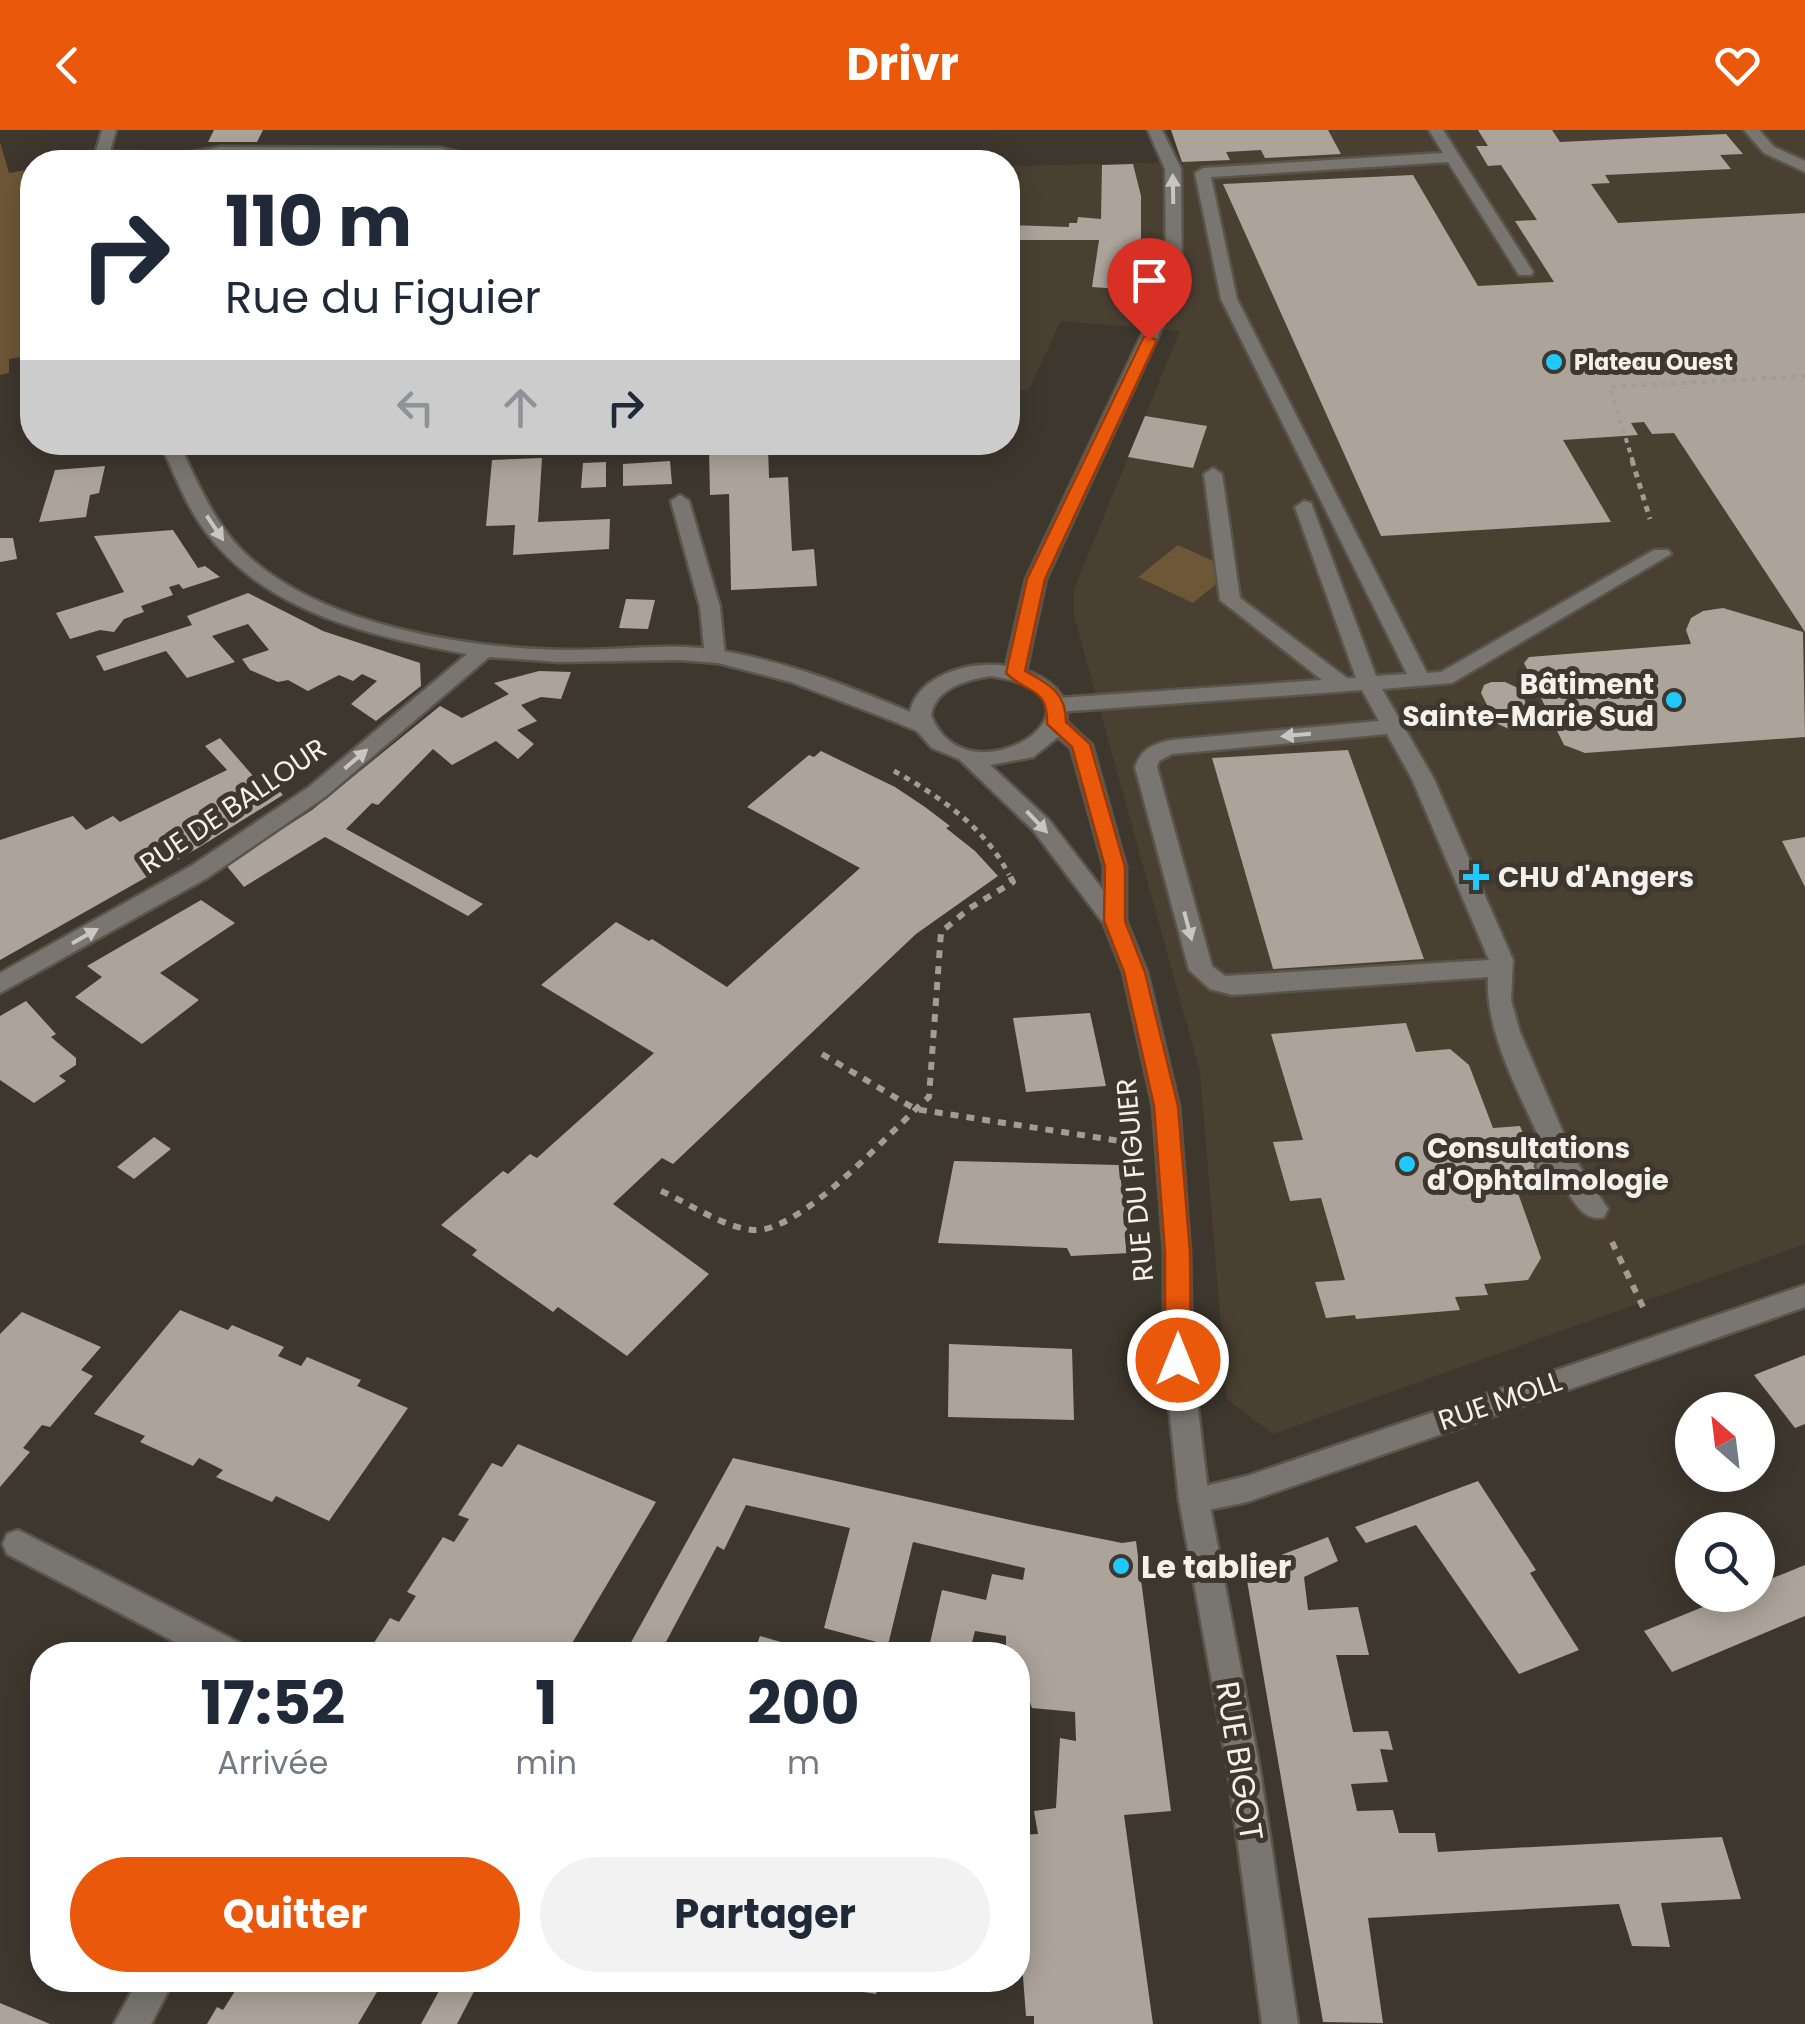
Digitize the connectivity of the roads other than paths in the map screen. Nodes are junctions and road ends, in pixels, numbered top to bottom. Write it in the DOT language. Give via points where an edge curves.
graph roads {
  1 [pos="1155,130"];
  2 [pos="1436,130"];
  3 [pos="1751,130"];
  4 [pos="1453,157"];
  5 [pos="1805,167"];
  6 [pos="1525,272"];
  7 [pos="176,455"];
  8 [pos="1213,474"];
  9 [pos="680,501"];
  10 [pos="1304,506"];
  11 [pos="1661,554"];
  12 [pos="482,652"];
  13 [pos="715,657"];
  14 [pos="1016,673"];
  15 [pos="1420,680"];
  16 [pos="1368,683"];
  17 [pos="1342,685"];
  18 [pos="1057,714"];
  19 [pos="1393,726"];
  20 [pos="926,728"];
  21 [pos="966,754"];
  22 [pos="1114,921"];
  23 [pos="1500,968"];
  24 [pos="0,984"];
  25 [pos="1595,1209"];
  26 [pos="1805,1296"];
  27 [pos="1194,1500"];
  28 [pos="18,1544"];
  29 [pos="206,1642"];
  30 [pos="150,1992"];
  31 [pos="132,2024"];
  32 [pos="1280,2024"];
  14 -- 1 [label="street, one-way" via="1036,579 1174,284 1173,170"];
  2 -- 4 [label="street"];
  3 -- 5 [label="street" via="1770,150"];
  4 -- 6 [label="street"];
  4 -- 15 [label="street" via="1203,173 1229,299"];
  7 -- 12 [label="street, RUE DU FIGUIER, one-way" via="214,530 242,561 304,600 378,628"];
  8 -- 17 [label="street" via="1230,600"];
  9 -- 13 [label="street" via="710,607"];
  10 -- 16 [label="street"];
  11 -- 15 [label="street" via="1445,678"];
  12 -- 13 [label="street, RUE DU FIGUIER"];
  24 -- 12 [label="street, RUE DE BALLOUR, one-way" via="198,872 317,792"];
  13 -- 20 [label="street, RUE DU FIGUIER" via="843,691"];
  14 -- 18 [label="street, RUE DU FIGUIER" via="1048,692"];
  14 -- 20 [label="street" via="965,672 943,681 928,694"];
  15 -- 16 [label="street"];
  16 -- 17 [label="street"];
  16 -- 19 [label="street"];
  17 -- 18 [label="street"];
  18 -- 21 [label="street" via="1038,745 1023,752"];
  18 -- 22 [label="street, RUE DU FIGUIER" via="1080,744 1115,867"];
  19 -- 23 [label="street" via="1456,847"];
  19 -- 23 [label="street, one-way" via="1172,747 1147,760 1201,970 1232,986"];
  20 -- 21 [label="street, RUE DU FIGUIER" via="941,744"];
  21 -- 22 [label="street, RUE DU FIGUIER, one-way" via="1041,825"];
  22 -- 27 [label="street, RUE DU FIGUIER" via="1134,972 1166,1106 1178,1252 1178,1360"];
  23 -- 25 [label="street" via="1499,1000 1555,1165"];
  26 -- 27 [label="street, RUE MOLL" via="1248,1489"];
  27 -- 32 [label="street, RUE BIGOT" via="1244,1770"];
  28 -- 29 [label="street"];
  30 -- 31 [label="street"];
}
